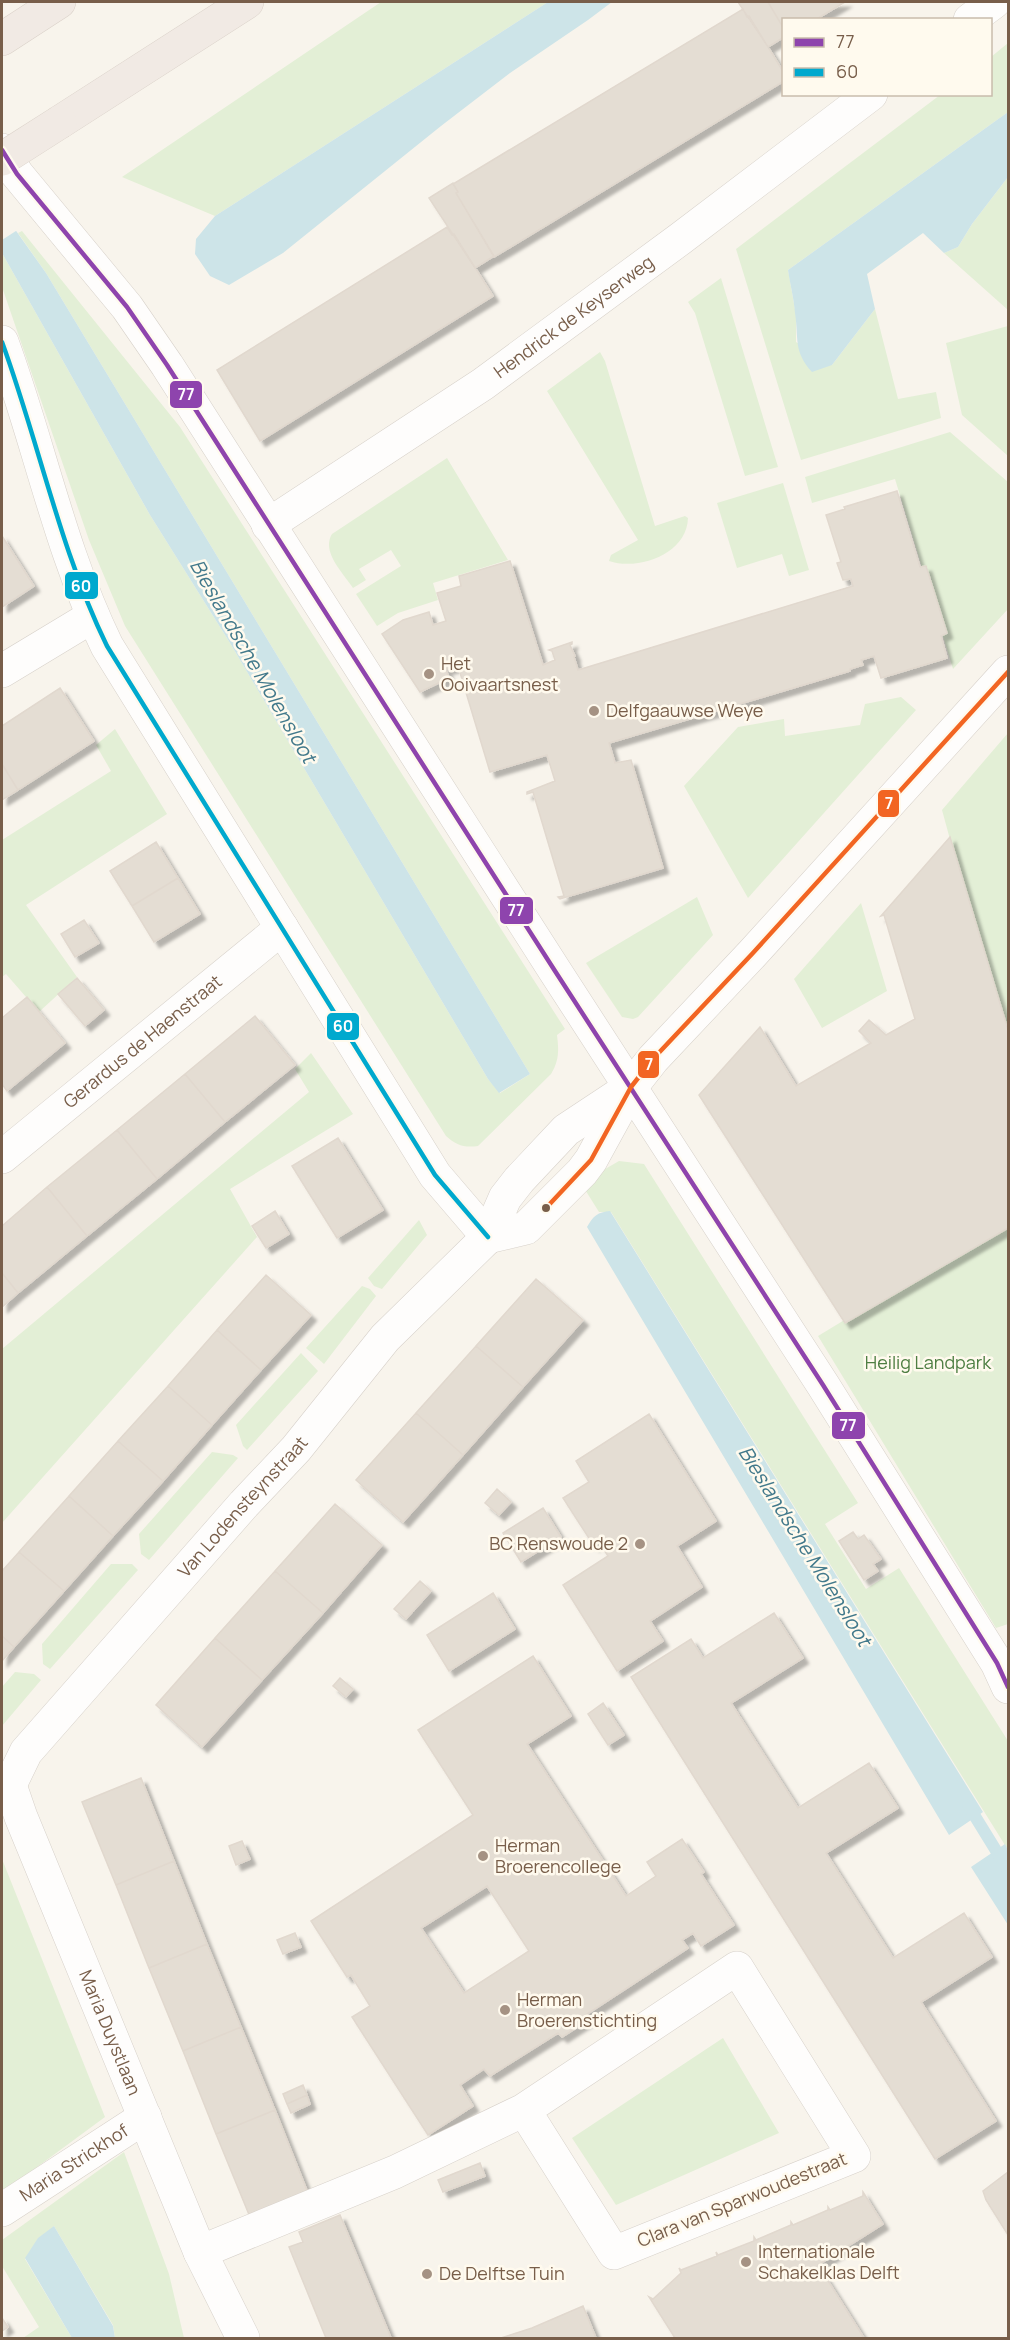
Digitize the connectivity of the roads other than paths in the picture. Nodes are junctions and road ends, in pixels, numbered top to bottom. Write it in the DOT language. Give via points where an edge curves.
graph roads {
  1 [pos="58,2"];
  2 [pos="247,2"];
  3 [pos="994,2"];
  4 [pos="973,18"];
  5 [pos="3,38"];
  6 [pos="868,96"];
  7 [pos="2,150"];
  8 [pos="2,159"];
  9 [pos="2,342"];
  10 [pos="268,525"];
  11 [pos="93,616"];
  12 [pos="2,670"];
  13 [pos="1008,672"];
  14 [pos="282,928"];
  15 [pos="631,1087"];
  16 [pos="2,1156"];
  17 [pos="488,1237"];
  18 [pos="1004,1670"];
  19 [pos="6,1785"];
  20 [pos="524,2110"];
  21 [pos="145,2117"];
  22 [pos="2,2210"];
  23 [pos="206,2266"];
  24 [pos="222,2338"];
  25 [pos="243,2338"];
  1 -- 5 [label="highway"];
  2 -- 8 [label="highway, bridge"];
  3 -- 4 [label="street"];
  6 -- 10 [label="street, Hendrick de Keyserweg" via="483,384"];
  7 -- 10 [label="street" via="17,174 127,307"];
  9 -- 11 [label="street"];
  10 -- 15 [label="street"];
  11 -- 12 [label="street"];
  11 -- 14 [label="street" via="107,646"];
  13 -- 15 [label="street"];
  14 -- 16 [label="street, Gerardus de Haenstraat"];
  14 -- 17 [label="street" via="435,1175"];
  15 -- 17 [label="street" via="582,1172 526,1228"];
  15 -- 18 [label="street"];
  17 -- 19 [label="street, Van Lodensteynstraat" via="385,1338 296,1449 26,1752"];
  19 -- 21 [label="street, Maria Duystlaan"];
  20 -- 20 [label="street, Clara van Sparwoudestraat" via="615,2253 854,2156 737,1968"];
  20 -- 23 [label="street, Clara van Sparwoudestraat"];
  21 -- 22 [label="street, Maria Strickhof"];
  21 -- 23 [label="street, Maria Duystlaan"];
  23 -- 24 [label="street, Maria Duystlaan"];
  23 -- 25 [label="street, Maria Duystlaan"];
}
